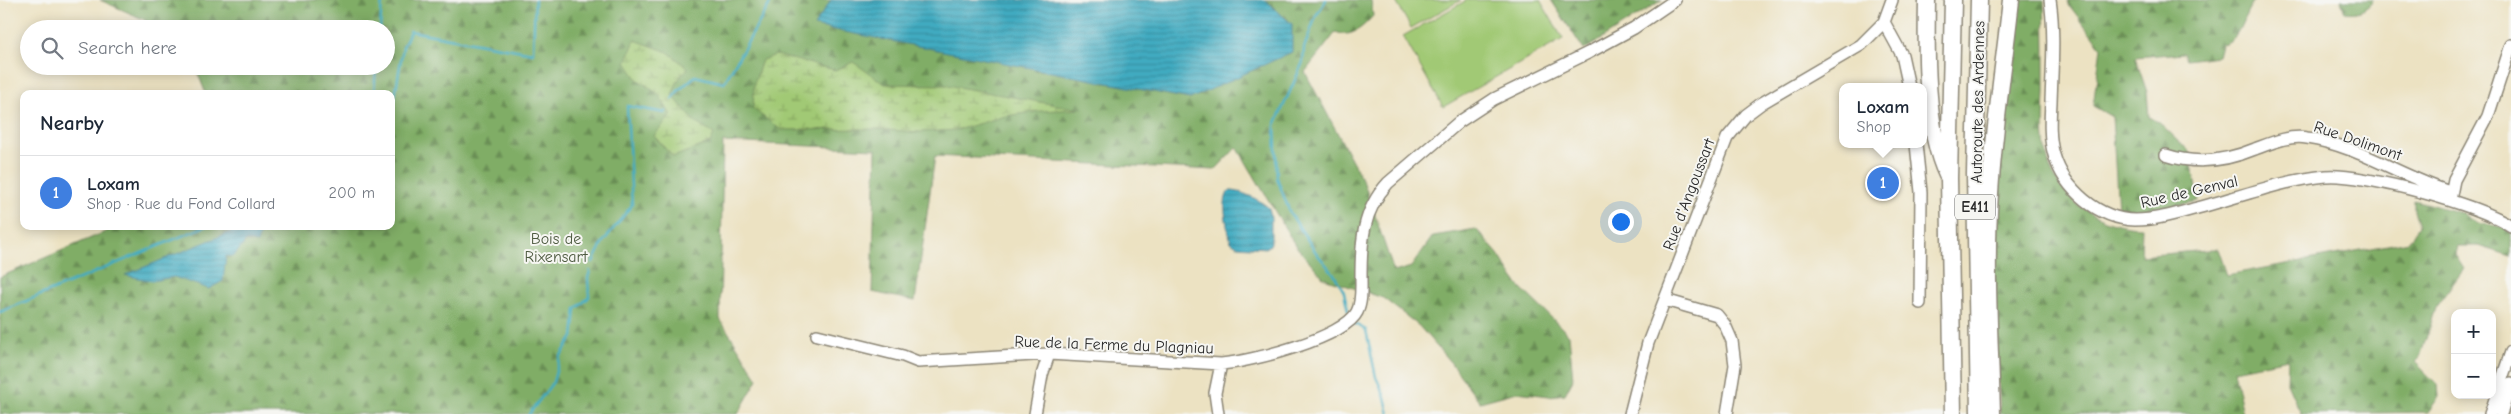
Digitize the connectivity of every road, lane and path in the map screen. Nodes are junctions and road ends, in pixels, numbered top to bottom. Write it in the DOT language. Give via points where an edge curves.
graph roads {
  1 [pos="1675,0"];
  2 [pos="1892,0"];
  3 [pos="1927,0"];
  4 [pos="1953,0"];
  5 [pos="1979,0"];
  6 [pos="2011,0"];
  7 [pos="2050,0"];
  8 [pos="1884,22"];
  9 [pos="2511,45"];
  10 [pos="1908,83"];
  11 [pos="1916,148"];
  12 [pos="2166,155"];
  13 [pos="1949,178"];
  14 [pos="2450,197"];
  15 [pos="2511,226"];
  16 [pos="1665,300"];
  17 [pos="1920,303"];
  18 [pos="817,335"];
  19 [pos="2511,352"];
  20 [pos="1049,354"];
  21 [pos="1221,364"];
  22 [pos="2511,384"];
  23 [pos="1036,414"];
  24 [pos="1218,414"];
  25 [pos="1630,414"];
  26 [pos="1727,414"];
  27 [pos="1953,414"];
  28 [pos="1979,414"];
  29 [pos="1992,414"];
  30 [pos="2490,414"];
  31 [pos="2501,414"];
  1 -- 21 [label="street, Rue de la Ferme du Plagniau" via="1603,45 1494,99 1459,122 1388,183 1369,210 1364,228 1360,300 1358,311 1350,320 1300,346 1246,361"];
  2 -- 8 [label="street, Rue d'Angoussart"];
  3 -- 13 [label="highway" via="1929,86 1938,156"];
  4 -- 13 [label="highway, Autoroute des Ardennes / E411"];
  5 -- 28 [label="highway, Autoroute des Ardennes / E411" via="1975,202"];
  6 -- 29 [label="highway" via="1995,124 1990,194 1988,273"];
  7 -- 14 [label="street, Rue de Genval" via="2053,22 2050,133 2054,154 2072,187 2100,210 2125,219 2155,219 2307,179 2342,175"];
  8 -- 10 [label="street" via="1902,55"];
  8 -- 16 [label="street, Rue d'Angoussart" via="1861,45 1762,103 1738,124 1722,148"];
  9 -- 14 [label="street" via="2488,116"];
  11 -- 17 [label="street" via="1921,192"];
  12 -- 14 [label="street, Rue Dolimont" via="2187,161 2213,161 2277,141 2306,138 2357,154"];
  13 -- 27 [label="highway, Autoroute des Ardennes / E411"];
  14 -- 15 [label="street"];
  16 -- 25 [label="street, Rue d'Angoussart" via="1644,355"];
  16 -- 26 [label="street" via="1717,315 1725,325 1732,341 1735,365"];
  18 -- 20 [label="street, Rue de la Ferme du Plagniau" via="916,362"];
  19 -- 30 [label="street"];
  20 -- 21 [label="street, Rue de la Ferme du Plagniau"];
  20 -- 23 [label="street"];
  21 -- 24 [label="street, Rue de la Ferme du Plagniau" via="1215,393"];
  22 -- 31 [label="street"];
}
